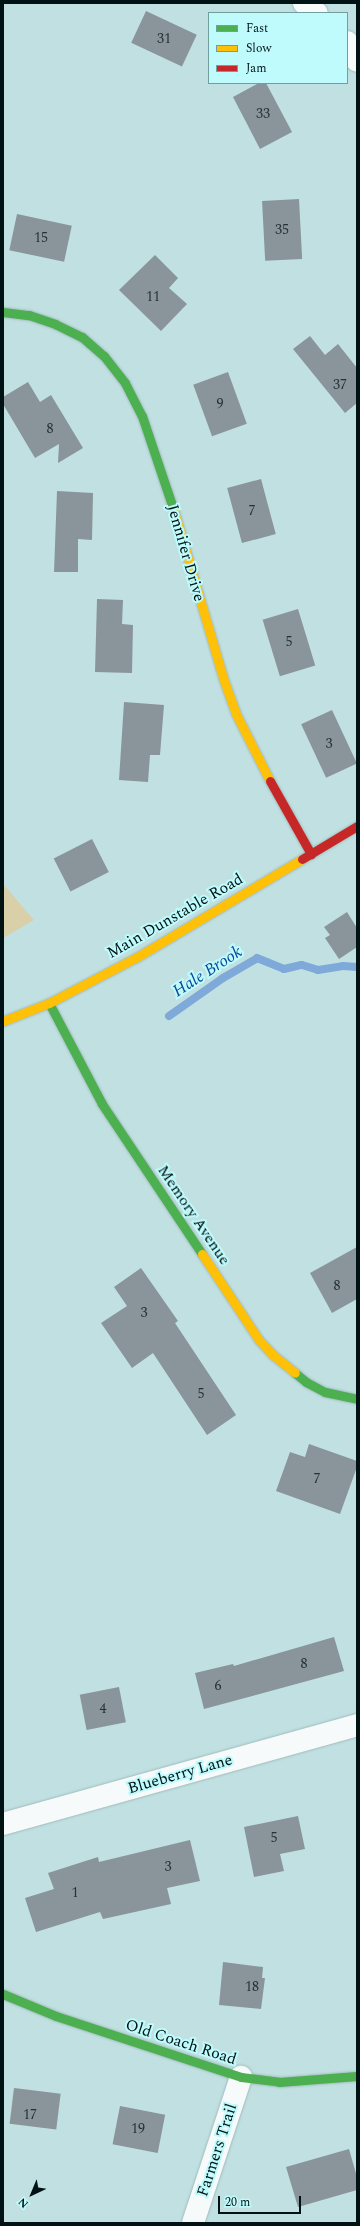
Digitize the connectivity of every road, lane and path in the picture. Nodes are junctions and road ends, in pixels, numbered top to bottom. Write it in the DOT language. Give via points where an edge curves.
graph roads {
  1 [pos="304,3"];
  2 [pos="316,12"];
  3 [pos="348,44"];
  4 [pos="357,61"];
  5 [pos="3,312"];
  6 [pos="357,826"];
  7 [pos="311,854"];
  8 [pos="49,1003"];
  9 [pos="3,1021"];
  10 [pos="357,1398"];
  11 [pos="357,1725"];
  12 [pos="3,1824"];
  13 [pos="3,1994"];
  14 [pos="357,2076"];
  15 [pos="241,2077"];
  16 [pos="193,2223"];
  1 -- 2 [label="street"];
  3 -- 4 [label="street"];
  5 -- 7 [label="street, Jennifer Drive" via="29,315 82,337 104,356 125,383 142,416 167,487 236,714 253,751"];
  6 -- 7 [label="street, Main Dunstable Road"];
  7 -- 8 [label="street, Main Dunstable Road" via="137,957"];
  8 -- 9 [label="street, Main Dunstable Road"];
  8 -- 10 [label="street, Memory Avenue" via="102,1104 259,1340 272,1355 306,1382 325,1392"];
  11 -- 12 [label="street, Blueberry Lane"];
  13 -- 15 [label="street, Old Coach Road" via="70,2021"];
  14 -- 15 [label="street, Old Coach Road" via="279,2082"];
  15 -- 16 [label="street, Farmers Trail"];
}
